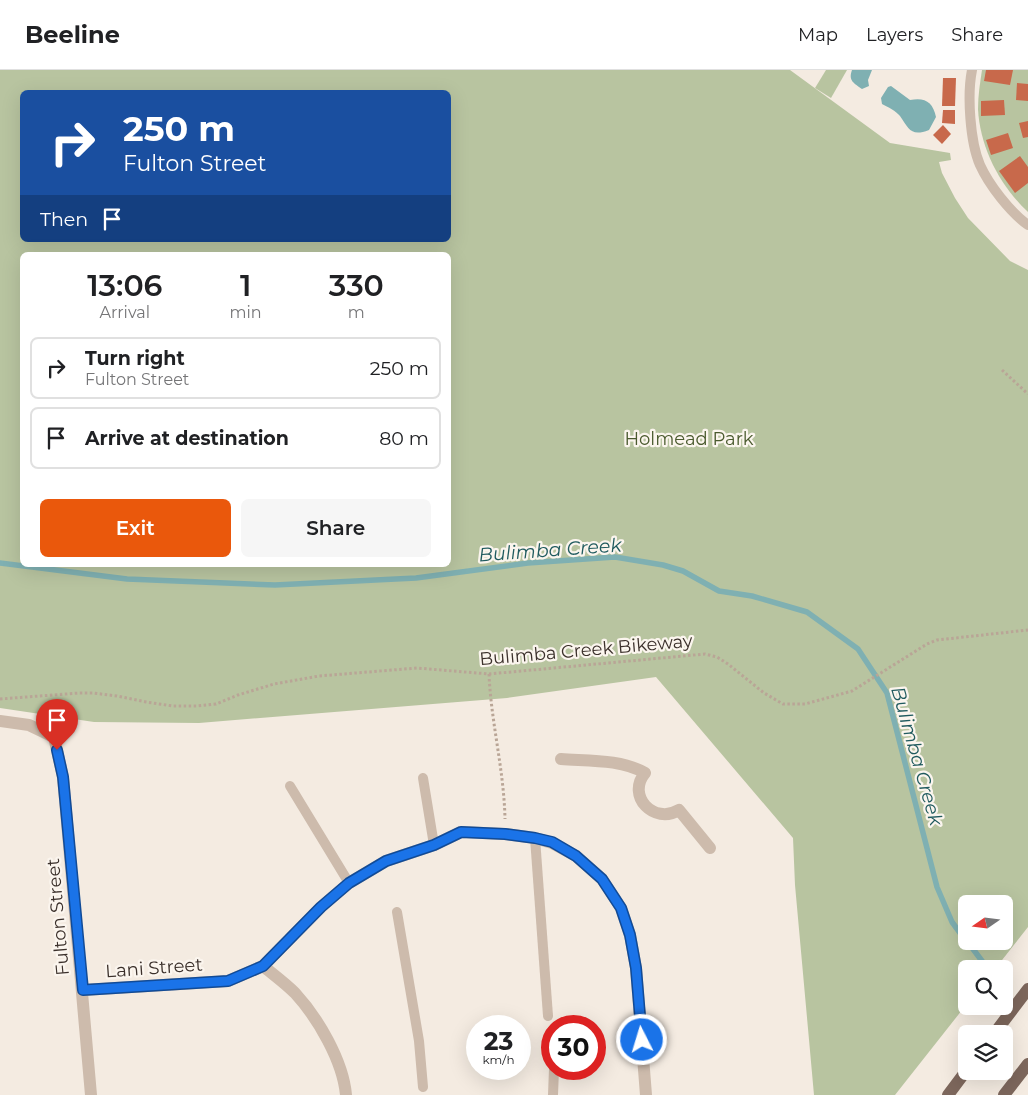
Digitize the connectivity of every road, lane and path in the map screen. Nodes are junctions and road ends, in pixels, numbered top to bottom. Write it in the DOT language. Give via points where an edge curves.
graph roads {
  1 [pos="972,70"];
  2 [pos="1028,225"];
  3 [pos="1002,370"];
  4 [pos="1028,394"];
  5 [pos="1028,630"];
  6 [pos="489,674"];
  7 [pos="0,700"];
  8 [pos="0,721"];
  9 [pos="561,759"];
  10 [pos="424,778"];
  11 [pos="290,786"];
  12 [pos="505,834"];
  13 [pos="535,838"];
  14 [pos="434,845"];
  15 [pos="710,848"];
  16 [pos="349,883"];
  17 [pos="396,912"];
  18 [pos="263,966"];
  19 [pos="1028,989"];
  20 [pos="83,990"];
  21 [pos="548,1015"];
  22 [pos="1001,1025"];
  23 [pos="1028,1064"];
  24 [pos="553,1080"];
  25 [pos="959,1080"];
  26 [pos="423,1087"];
  27 [pos="91,1095"];
  28 [pos="346,1095"];
  29 [pos="552,1095"];
  30 [pos="646,1095"];
  31 [pos="948,1095"];
  32 [pos="1004,1095"];
  1 -- 2 [label="lane" via="969,82 971,126 980,165 999,196"];
  3 -- 4 [label="path"];
  5 -- 6 [label="path, Bulimba Creek Bikeway" via="937,640 852,690 805,704 783,704 728,664 705,654"];
  6 -- 7 [label="path, Bulimba Creek Bikeway" via="417,668 319,676 274,684 216,704 196,706 164,705 79,693"];
  6 -- 12 [label="path" via="504,793"];
  8 -- 20 [label="street, Fulton Street" via="29,725 54,737 63,777"];
  9 -- 15 [label="street" via="613,763 639,769 645,773 639,784 645,807 660,815 678,810"];
  10 -- 14 [label="lane"];
  11 -- 16 [label="lane"];
  12 -- 13 [label="street, Lani Street"];
  12 -- 14 [label="street, Lani Street" via="461,832"];
  13 -- 21 [label="lane"];
  13 -- 30 [label="street, Lani Street" via="552,842 576,856 602,879 621,908 636,968"];
  14 -- 16 [label="street, Lani Street" via="386,861"];
  16 -- 18 [label="street, Lani Street"];
  17 -- 26 [label="lane" via="419,1041"];
  18 -- 20 [label="street, Lani Street" via="228,981"];
  18 -- 28 [label="street" via="286,984 309,1011 339,1064"];
  19 -- 22 [label="main road"];
  20 -- 27 [label="street, Fulton Street"];
  23 -- 32 [label="main road"];
  24 -- 29 [label="lane"];
  25 -- 31 [label="main road"];
}
